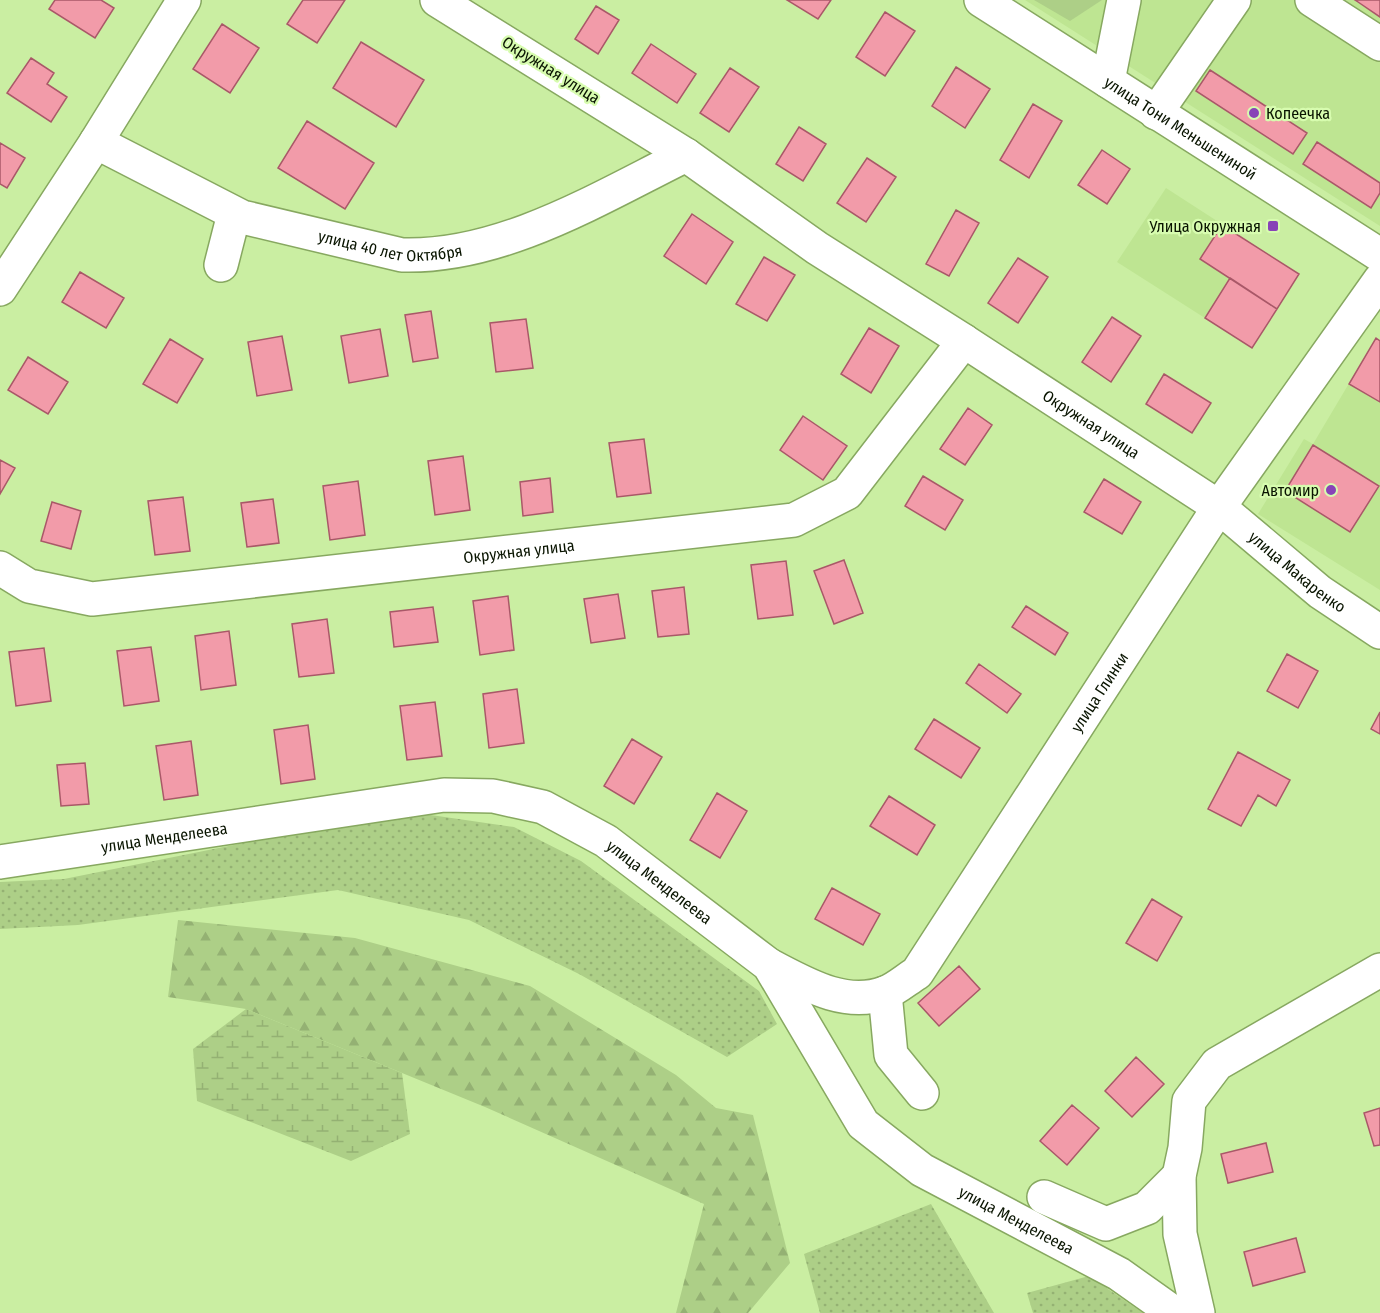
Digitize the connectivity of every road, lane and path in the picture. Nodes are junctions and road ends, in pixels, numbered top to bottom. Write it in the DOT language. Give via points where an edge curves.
graph roads {
  1 [pos="184,0"];
  2 [pos="437,0"];
  3 [pos="981,0"];
  4 [pos="1124,0"];
  5 [pos="1234,0"];
  6 [pos="1312,0"];
  7 [pos="1380,44"];
  8 [pos="1108,81"];
  9 [pos="1156,113"];
  10 [pos="96,142"];
  11 [pos="686,154"];
  12 [pos="234,214"];
  13 [pos="1380,255"];
  14 [pos="221,265"];
  15 [pos="1380,280"];
  16 [pos="0,289"];
  17 [pos="964,340"];
  18 [pos="1219,507"];
  19 [pos="0,568"];
  20 [pos="1380,632"];
  21 [pos="0,862"];
  22 [pos="769,965"];
  23 [pos="1380,970"];
  24 [pos="885,993"];
  25 [pos="922,1093"];
  26 [pos="1182,1162"];
  27 [pos="1044,1197"];
  28 [pos="1174,1313"];
  29 [pos="1198,1313"];
  1 -- 10 [label="street"];
  2 -- 11 [label="street, Окружная улица"];
  3 -- 8 [label="street, улица Тони Меньшениной"];
  4 -- 8 [label="street"];
  5 -- 9 [label="street"];
  6 -- 7 [label="street"];
  8 -- 9 [label="street, улица Тони Меньшениной"];
  9 -- 13 [label="street, улица Тони Меньшениной"];
  10 -- 12 [label="street, улица 40 лет Октября"];
  10 -- 16 [label="street"];
  11 -- 12 [label="street, улица 40 лет Октября" via="516,236 424,255 402,255"];
  11 -- 17 [label="street, Окружная улица" via="817,248"];
  12 -- 14 [label="street"];
  15 -- 18 [label="street, улица Глинки"];
  17 -- 18 [label="street, Окружная улица"];
  17 -- 19 [label="street, Окружная улица" via="847,493 794,520 92,599 29,586"];
  18 -- 20 [label="street, улица Макаренко" via="1320,592"];
  18 -- 24 [label="street, улица Глинки" via="917,973"];
  21 -- 22 [label="street, улица Менделеева" via="444,795 493,796 543,807 606,841"];
  22 -- 24 [label="street, улица Глинки" via="816,989 849,999"];
  22 -- 28 [label="street, улица Менделеева" via="863,1124 922,1170 1119,1274"];
  23 -- 26 [label="street" via="1217,1064 1188,1101"];
  24 -- 25 [label="street" via="891,1055"];
  26 -- 27 [label="street" via="1147,1208 1106,1224"];
  26 -- 29 [label="street" via="1180,1234"];
}
